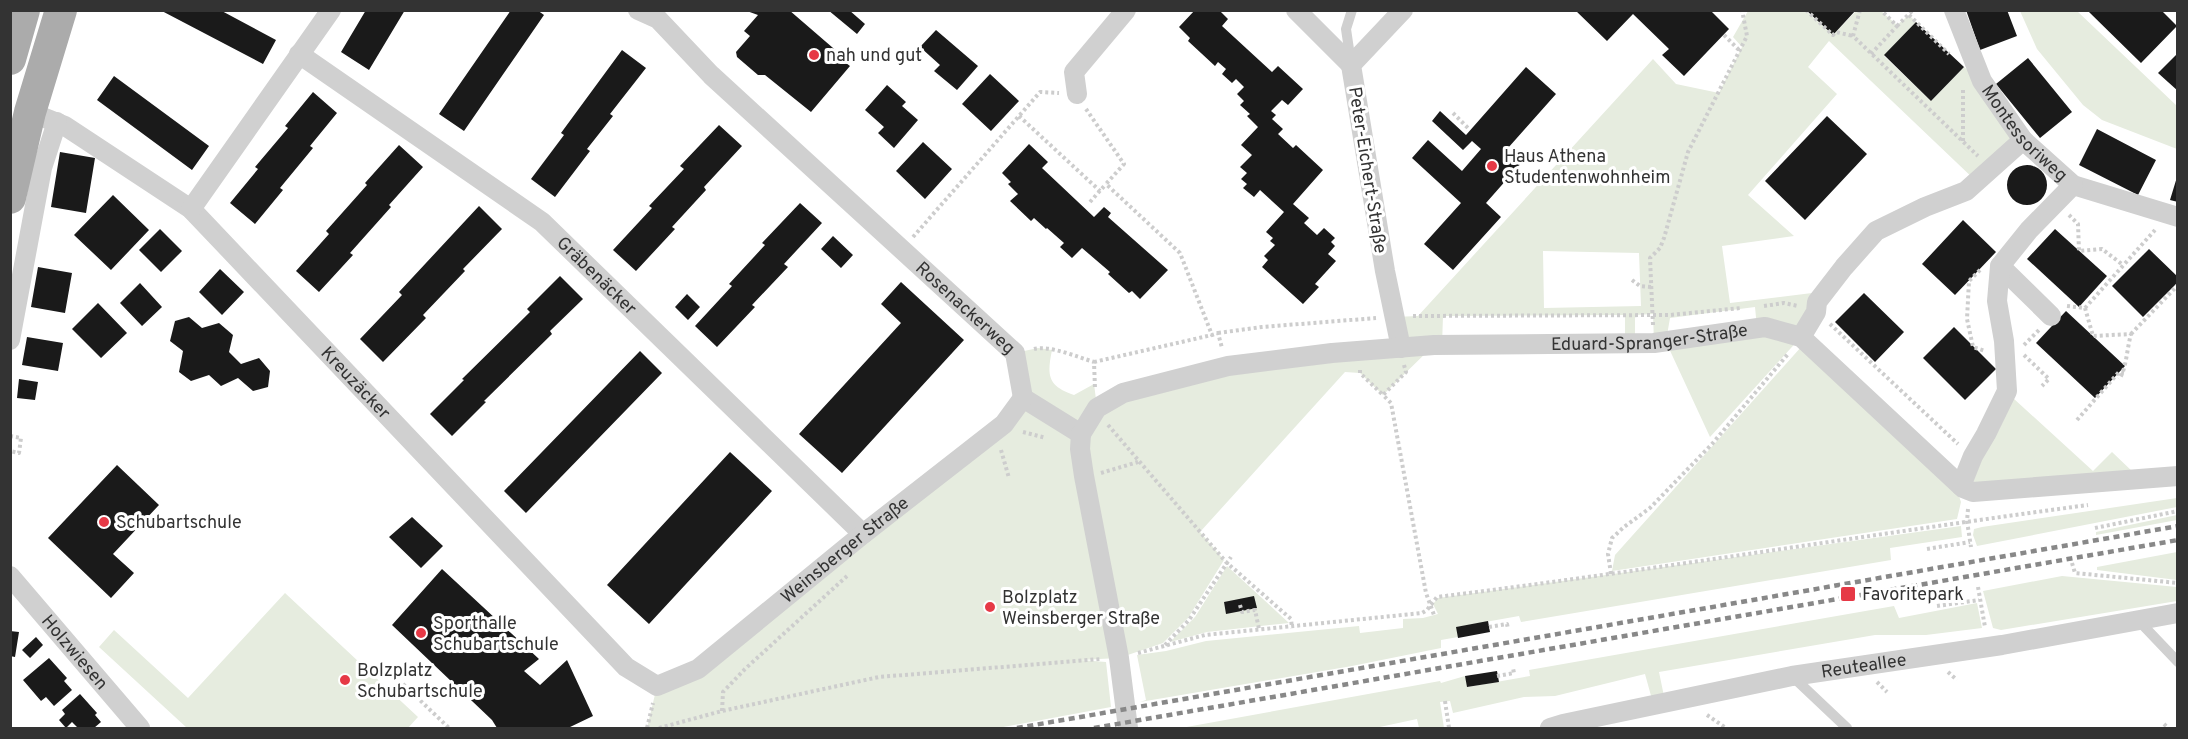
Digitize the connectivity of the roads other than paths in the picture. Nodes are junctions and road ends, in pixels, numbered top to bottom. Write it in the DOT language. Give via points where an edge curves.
graph roads {
  1 [pos="24,10"];
  2 [pos="61,10"];
  3 [pos="331,10"];
  4 [pos="638,10"];
  5 [pos="1126,10"];
  6 [pos="1296,10"];
  7 [pos="1352,10"];
  8 [pos="1403,10"];
  9 [pos="1954,10"];
  10 [pos="662,15"];
  11 [pos="299,54"];
  12 [pos="10,59"];
  13 [pos="1351,65"];
  14 [pos="1077,94"];
  15 [pos="43,117"];
  16 [pos="2023,140"];
  17 [pos="2073,185"];
  18 [pos="10,198"];
  19 [pos="191,209"];
  20 [pos="2173,216"];
  21 [pos="2000,266"];
  22 [pos="2051,316"];
  23 [pos="1801,337"];
  24 [pos="10,340"];
  25 [pos="1401,348"];
  26 [pos="1023,398"];
  27 [pos="1081,434"];
  28 [pos="2178,476"];
  29 [pos="1961,486"];
  30 [pos="863,534"];
  31 [pos="10,576"];
  32 [pos="2178,613"];
  33 [pos="2137,620"];
  34 [pos="2178,662"];
  35 [pos="1792,676"];
  36 [pos="657,686"];
  37 [pos="140,729"];
  38 [pos="1128,729"];
  39 [pos="1550,729"];
  40 [pos="1847,729"];
  1 -- 12 [label="main road"];
  2 -- 15 [label="main road"];
  3 -- 11 [label="street"];
  4 -- 10 [label="street, Rosenackerweg"];
  5 -- 14 [label="street" via="1074,72"];
  6 -- 13 [label="street"];
  7 -- 13 [label="lane" via="1346,29"];
  8 -- 13 [label="street, Peter-Eichert-Straße"];
  9 -- 16 [label="street, Montessoriweg" via="1982,81"];
  10 -- 26 [label="street, Rosenackerweg" via="711,75 1015,353"];
  11 -- 19 [label="street"];
  11 -- 30 [label="street, Gräbenäcker" via="542,222"];
  13 -- 25 [label="street, Peter-Eichert-Straße" via="1380,247"];
  15 -- 18 [label="main road"];
  15 -- 19 [label="street, Kreuzäcker" via="66,126"];
  15 -- 24 [label="street" via="42,168"];
  16 -- 17 [label="street, Montessoriweg"];
  16 -- 23 [label="street" via="1966,191 1876,231 1817,302 1816,312"];
  17 -- 20 [label="street, Montessoriweg"];
  17 -- 21 [label="street"];
  19 -- 36 [label="street, Kreuzäcker" via="626,667"];
  21 -- 22 [label="street"];
  21 -- 29 [label="street" via="1996,301 2004,340 2007,391 1972,456"];
  23 -- 25 [label="street, Eduard-Spranger-Straße" via="1765,327 1654,343"];
  23 -- 29 [label="street, Eduard-Spranger-Straße"];
  25 -- 27 [label="street, Eduard-Spranger-Straße" via="1228,366 1123,393 1097,408"];
  26 -- 27 [label="street"];
  26 -- 30 [label="street, Weinsberger Straße" via="1004,424"];
  27 -- 38 [label="street" via="1084,476 1119,658"];
  28 -- 29 [label="street" via="1973,492"];
  30 -- 36 [label="street, Weinsberger Straße" via="698,669"];
  31 -- 37 [label="street, Holzwiesen"];
  32 -- 33 [label="street, Reuteallee"];
  33 -- 34 [label="lane"];
  33 -- 35 [label="street, Reuteallee"];
  35 -- 39 [label="street, Reuteallee"];
  35 -- 40 [label="lane"];
}
